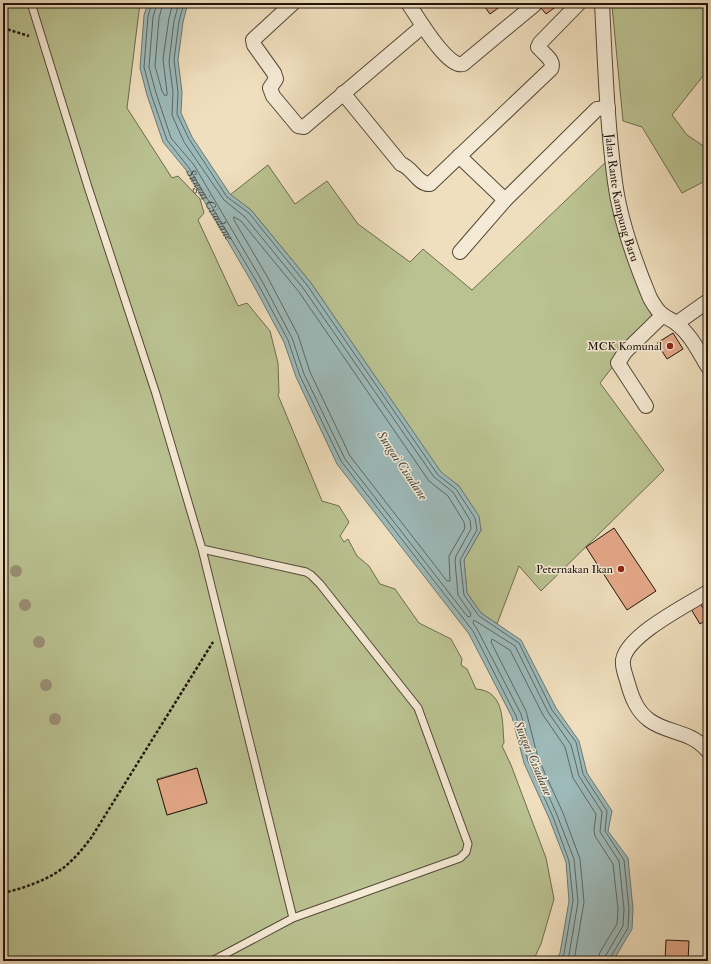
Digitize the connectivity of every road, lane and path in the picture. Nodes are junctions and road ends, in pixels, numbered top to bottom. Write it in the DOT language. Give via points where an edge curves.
graph roads {
  1 [pos="30,3"];
  2 [pos="293,3"];
  3 [pos="532,3"];
  4 [pos="579,3"];
  5 [pos="602,3"];
  6 [pos="411,4"];
  7 [pos="423,26"];
  8 [pos="3,28"];
  9 [pos="42,40"];
  10 [pos="343,93"];
  11 [pos="608,108"];
  12 [pos="459,156"];
  13 [pos="505,200"];
  14 [pos="460,252"];
  15 [pos="708,301"];
  16 [pos="663,315"];
  17 [pos="677,323"];
  18 [pos="708,367"];
  19 [pos="646,406"];
  20 [pos="202,549"];
  21 [pos="708,592"];
  22 [pos="222,629"];
  23 [pos="708,751"];
  24 [pos="3,893"];
  25 [pos="293,918"];
  26 [pos="212,961"];
  1 -- 9 [label="lane"];
  2 -- 10 [label="street" via="253,40 274,73 276,79 270,88 273,96 298,126 304,127"];
  3 -- 7 [label="street" via="534,5 459,65 440,49"];
  4 -- 12 [label="street" via="538,47 552,63 551,69"];
  5 -- 11 [label="street, Jalan Rante Kampung Baru"];
  6 -- 7 [label="street"];
  7 -- 10 [label="street"];
  8 -- 9 [label="path"];
  9 -- 20 [label="lane" via="156,394"];
  10 -- 12 [label="street" via="401,164 423,183 430,184"];
  11 -- 13 [label="street" via="597,109"];
  11 -- 16 [label="street, Jalan Rante Kampung Baru" via="615,183 622,220 650,298"];
  12 -- 13 [label="street"];
  13 -- 14 [label="street"];
  15 -- 17 [label="street"];
  16 -- 17 [label="street, Jalan Rante Kampung Baru"];
  16 -- 19 [label="street" via="625,352 618,363"];
  17 -- 18 [label="street, Jalan Rante Kampung Baru" via="695,344"];
  20 -- 22 [label="lane"];
  20 -- 25 [label="lane" via="306,572 320,584 418,708 468,844 466,852 460,858"];
  21 -- 23 [label="street" via="651,627 630,646 623,666 631,697 642,713 658,725 693,737"];
  22 -- 24 [label="path" via="84,848 67,865 46,878"];
  22 -- 25 [label="lane"];
  25 -- 26 [label="lane"];
}
